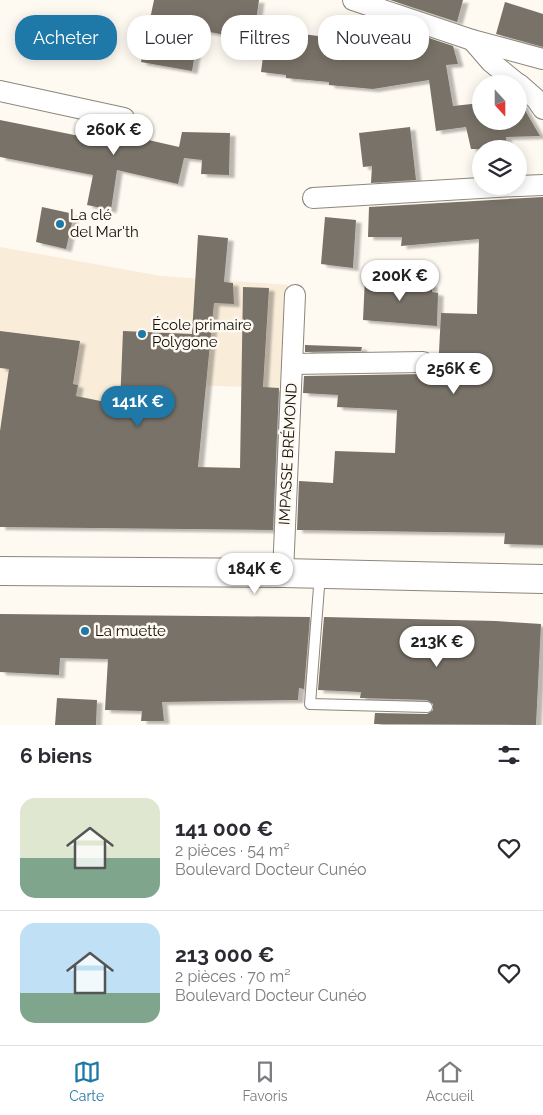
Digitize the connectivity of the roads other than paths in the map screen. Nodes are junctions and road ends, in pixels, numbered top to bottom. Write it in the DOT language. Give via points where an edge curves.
graph roads {
  1 [pos="353,0"];
  2 [pos="472,40"];
  3 [pos="543,59"];
  4 [pos="507,75"];
  5 [pos="0,91"];
  6 [pos="528,92"];
  7 [pos="543,110"];
  8 [pos="124,118"];
  9 [pos="543,185"];
  10 [pos="527,186"];
  11 [pos="472,189"];
  12 [pos="313,198"];
  13 [pos="295,295"];
  14 [pos="423,362"];
  15 [pos="292,364"];
  16 [pos="0,571"];
  17 [pos="283,573"];
  18 [pos="320,574"];
  19 [pos="543,578"];
  20 [pos="427,707"];
  1 -- 2 [label="street"];
  2 -- 3 [label="street"];
  2 -- 4 [label="street" via="490,62"];
  5 -- 8 [label="street"];
  6 -- 7 [label="street"];
  9 -- 10 [label="street"];
  11 -- 12 [label="street"];
  13 -- 15 [label="street, IMPASSE BRÉMOND"];
  14 -- 15 [label="street, IMPASSE BRÉMOND"];
  15 -- 17 [label="street, IMPASSE BRÉMOND"];
  16 -- 17 [label="main road"];
  17 -- 18 [label="main road"];
  18 -- 19 [label="main road"];
  18 -- 20 [label="lane" via="310,704"];
}
